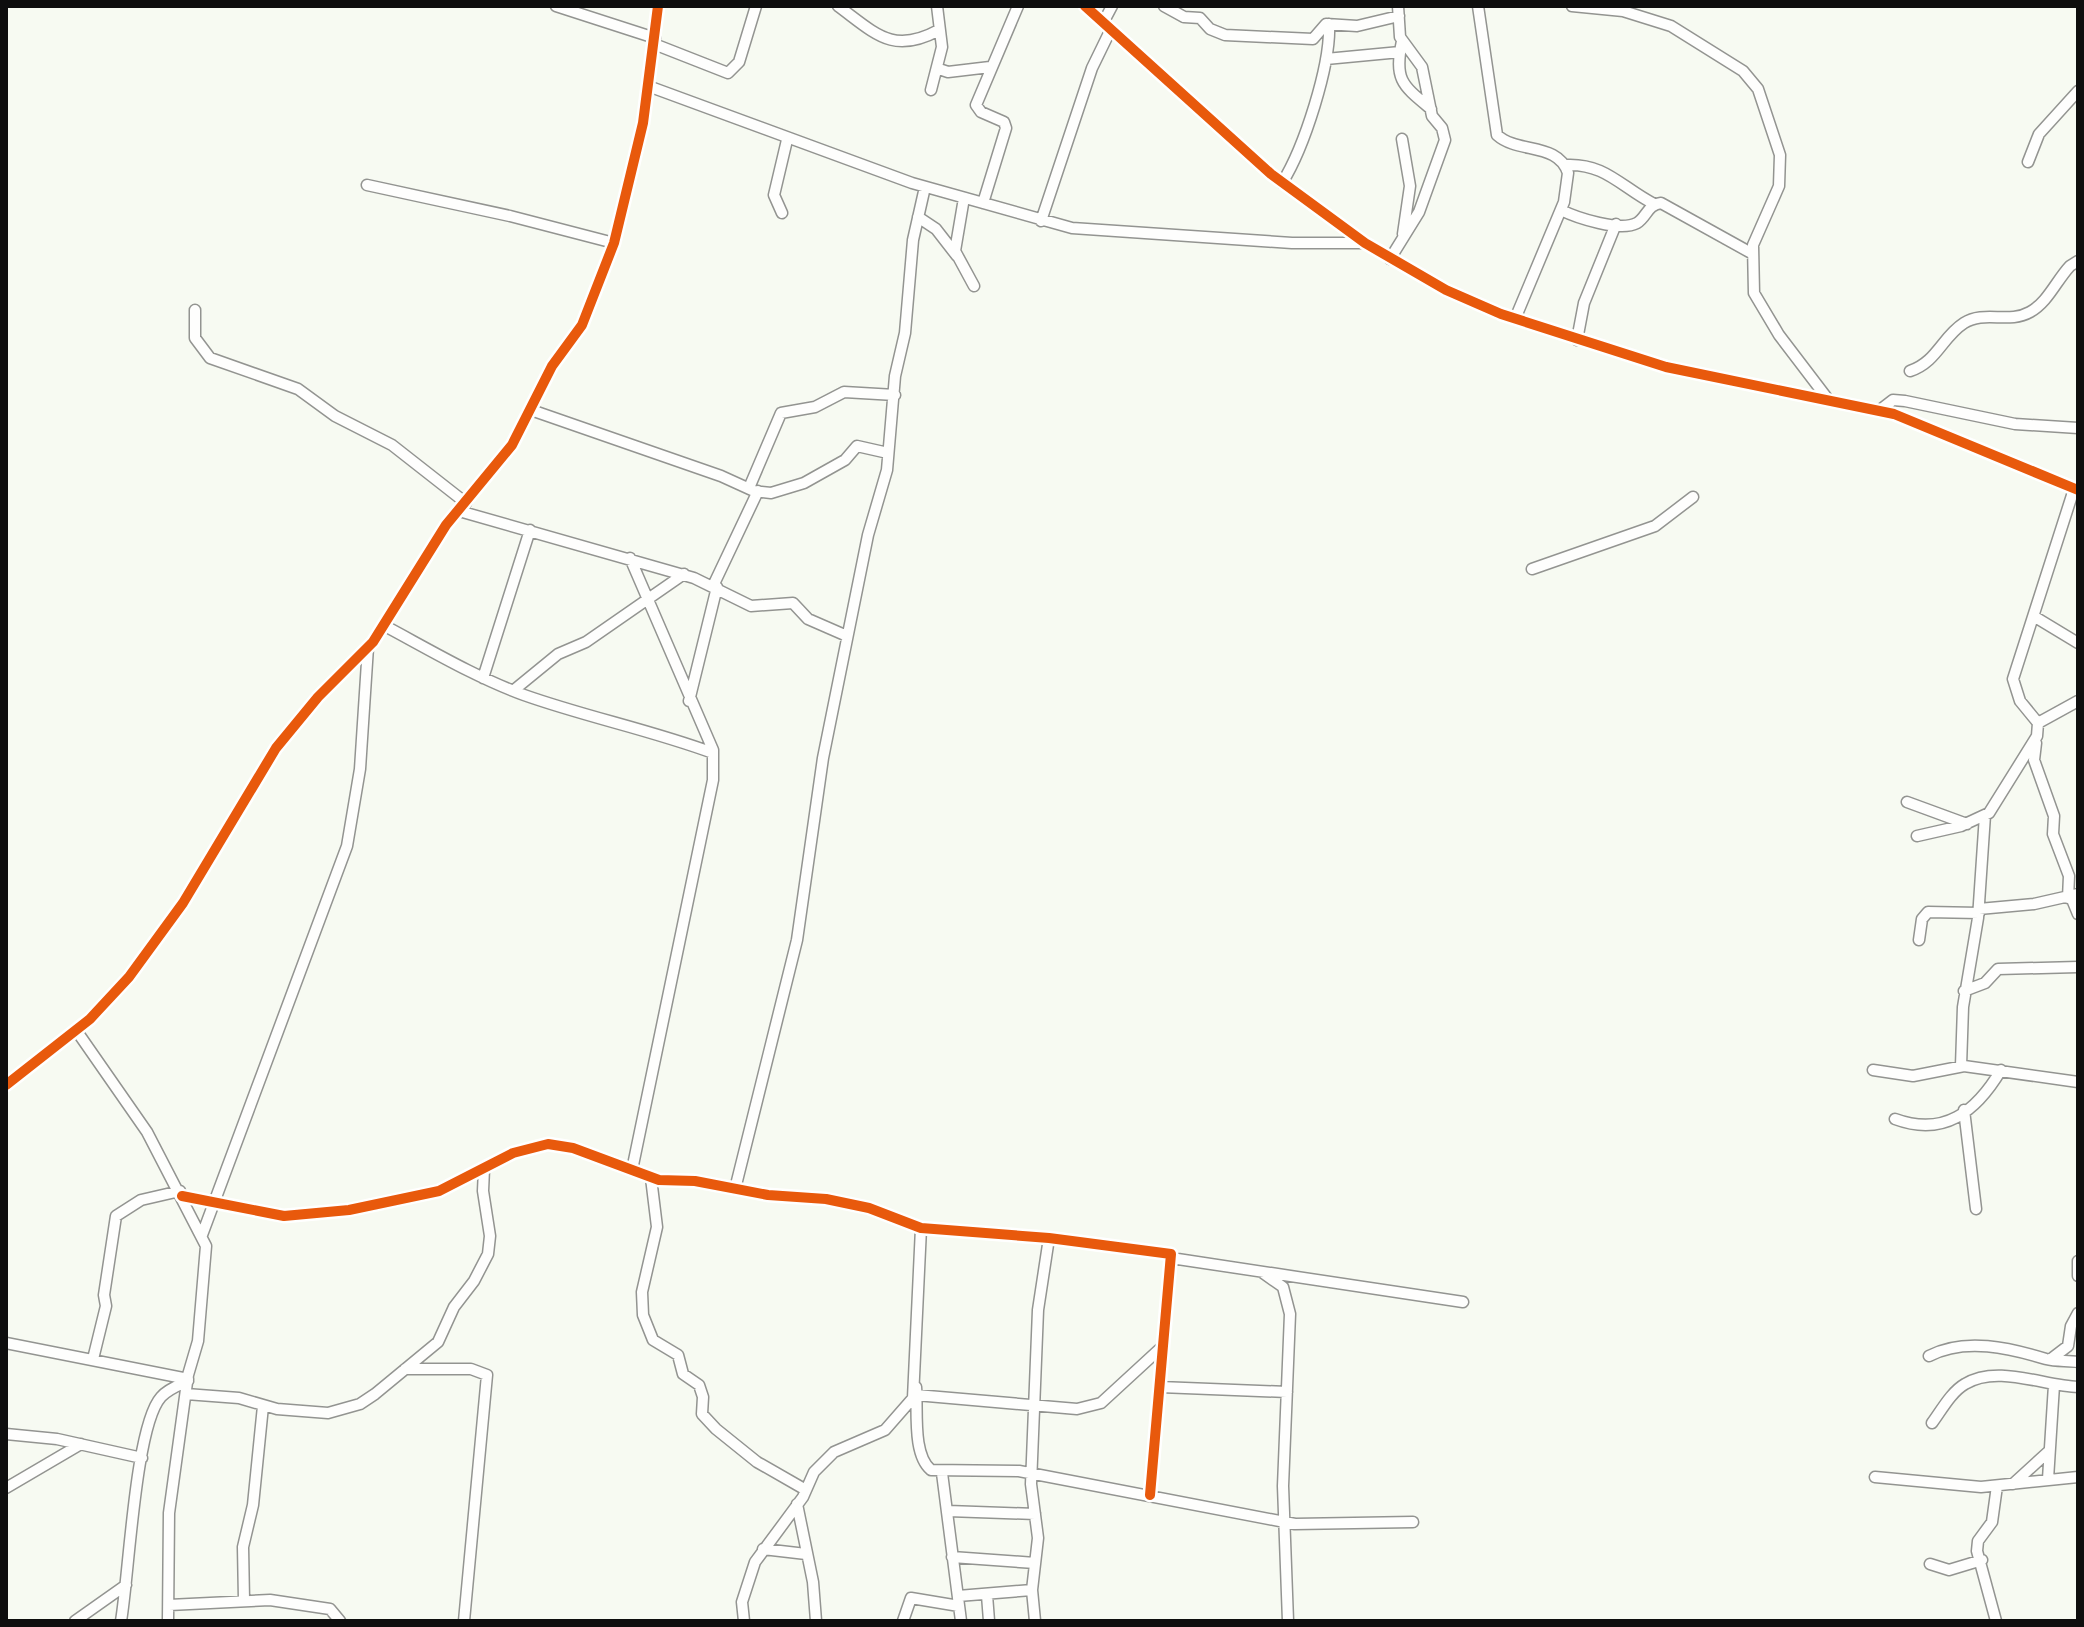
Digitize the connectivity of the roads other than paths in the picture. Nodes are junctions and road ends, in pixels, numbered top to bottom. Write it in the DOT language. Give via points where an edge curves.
graph roads {
  1 [pos="556,6"];
  2 [pos="658,6"];
  3 [pos="750,6"];
  4 [pos="838,6"];
  5 [pos="937,6"];
  6 [pos="1018,6"];
  7 [pos="1085,6"];
  8 [pos="1112,6"];
  9 [pos="1164,6"];
  10 [pos="1406,6"];
  11 [pos="1478,6"];
  12 [pos="1579,6"];
  13 [pos="572,9"];
  14 [pos="1398,16"];
  15 [pos="1329,24"];
  16 [pos="1107,26"];
  17 [pos="939,30"];
  18 [pos="654,41"];
  19 [pos="1401,46"];
  20 [pos="1326,59"];
  21 [pos="990,67"];
  22 [pos="939,69"];
  23 [pos="648,86"];
  24 [pos="931,90"];
  25 [pos="2078,91"];
  26 [pos="1431,109"];
  27 [pos="1402,139"];
  28 [pos="787,140"];
  29 [pos="2028,162"];
  30 [pos="1566,165"];
  31 [pos="1282,183"];
  32 [pos="367,185"];
  33 [pos="925,187"];
  34 [pos="964,198"];
  35 [pos="983,203"];
  36 [pos="1654,204"];
  37 [pos="1561,210"];
  38 [pos="782,213"];
  39 [pos="918,217"];
  40 [pos="1041,221"];
  41 [pos="1616,224"];
  42 [pos="1403,240"];
  43 [pos="614,243"];
  44 [pos="1365,243"];
  45 [pos="1753,254"];
  46 [pos="957,256"];
  47 [pos="1390,259"];
  48 [pos="2078,261"];
  49 [pos="974,286"];
  50 [pos="195,310"];
  51 [pos="1515,319"];
  52 [pos="1577,340"];
  53 [pos="1910,371"];
  54 [pos="895,395"];
  55 [pos="1827,398"];
  56 [pos="531,410"];
  57 [pos="1880,410"];
  58 [pos="2078,428"];
  59 [pos="888,453"];
  60 [pos="2076,489"];
  61 [pos="754,490"];
  62 [pos="1693,497"];
  63 [pos="463,507"];
  64 [pos="530,530"];
  65 [pos="630,558"];
  66 [pos="1532,569"];
  67 [pos="684,574"];
  68 [pos="715,586"];
  69 [pos="650,600"];
  70 [pos="2035,617"];
  71 [pos="385,626"];
  72 [pos="847,636"];
  73 [pos="2078,643"];
  74 [pos="368,647"];
  75 [pos="483,678"];
  76 [pos="514,690"];
  77 [pos="689,701"];
  78 [pos="2078,701"];
  79 [pos="2038,723"];
  80 [pos="2037,737"];
  81 [pos="713,753"];
  82 [pos="2020,763"];
  83 [pos="2039,776"];
  84 [pos="1907,802"];
  85 [pos="1985,815"];
  86 [pos="1967,824"];
  87 [pos="1917,836"];
  88 [pos="2072,896"];
  89 [pos="1979,911"];
  90 [pos="2078,914"];
  91 [pos="1919,940"];
  92 [pos="2078,967"];
  93 [pos="1964,991"];
  94 [pos="76,1030"];
  95 [pos="1961,1066"];
  96 [pos="1873,1070"];
  97 [pos="2001,1070"];
  98 [pos="2078,1082"];
  99 [pos="6,1085"];
  100 [pos="1964,1110"];
  101 [pos="1895,1119"];
  102 [pos="484,1169"];
  103 [pos="632,1170"];
  104 [pos="651,1178"];
  105 [pos="735,1189"];
  106 [pos="181,1193"];
  107 [pos="215,1204"];
  108 [pos="1976,1209"];
  109 [pos="921,1228"];
  110 [pos="202,1235"];
  111 [pos="1049,1238"];
  112 [pos="1171,1258"];
  113 [pos="2078,1261"];
  114 [pos="1263,1273"];
  115 [pos="2078,1276"];
  116 [pos="1463,1302"];
  117 [pos="2078,1313"];
  118 [pos="6,1343"];
  119 [pos="1163,1346"];
  120 [pos="1929,1356"];
  121 [pos="93,1359"];
  122 [pos="2049,1360"];
  123 [pos="2078,1362"];
  124 [pos="405,1369"];
  125 [pos="188,1380"];
  126 [pos="2054,1385"];
  127 [pos="1160,1387"];
  128 [pos="2078,1387"];
  129 [pos="916,1391"];
  130 [pos="1287,1392"];
  131 [pos="186,1394"];
  132 [pos="1035,1405"];
  133 [pos="263,1406"];
  134 [pos="1932,1423"];
  135 [pos="6,1434"];
  136 [pos="81,1444"];
  137 [pos="2048,1452"];
  138 [pos="142,1458"];
  139 [pos="942,1473"];
  140 [pos="1031,1474"];
  141 [pos="1875,1477"];
  142 [pos="2078,1477"];
  143 [pos="2048,1479"];
  144 [pos="2012,1485"];
  145 [pos="1997,1486"];
  146 [pos="6,1488"];
  147 [pos="806,1490"];
  148 [pos="1150,1495"];
  149 [pos="797,1504"];
  150 [pos="948,1511"];
  151 [pos="1035,1514"];
  152 [pos="1287,1522"];
  153 [pos="1413,1522"];
  154 [pos="763,1549"];
  155 [pos="806,1554"];
  156 [pos="952,1557"];
  157 [pos="968,1558"];
  158 [pos="1982,1560"];
  159 [pos="1035,1563"];
  160 [pos="1930,1564"];
  161 [pos="955,1578"];
  162 [pos="126,1585"];
  163 [pos="1032,1590"];
  164 [pos="987,1595"];
  165 [pos="244,1600"];
  166 [pos="958,1601"];
  167 [pos="169,1605"];
  168 [pos="75,1621"];
  169 [pos="121,1621"];
  170 [pos="168,1621"];
  171 [pos="340,1621"];
  172 [pos="464,1621"];
  173 [pos="744,1621"];
  174 [pos="816,1621"];
  175 [pos="903,1621"];
  176 [pos="961,1621"];
  177 [pos="989,1621"];
  178 [pos="1035,1621"];
  179 [pos="1288,1621"];
  180 [pos="1996,1621"];
  1 -- 13 [label="street"];
  2 -- 18 [label="street"];
  3 -- 18 [label="street" via="739,62 728,73"];
  4 -- 17 [label="street" via="894,43 918,41"];
  5 -- 17 [label="street"];
  6 -- 21 [label="street"];
  7 -- 16 [label="street"];
  8 -- 16 [label="street"];
  9 -- 15 [label="street" via="1184,17 1200,18 1216,33 1238,37 1313,39"];
  10 -- 14 [label="street"];
  11 -- 30 [label="street" via="1497,135 1554,155"];
  12 -- 45 [label="street" via="1623,11 1671,26 1743,71 1758,89 1780,155 1779,186"];
  13 -- 18 [label="street"];
  14 -- 15 [label="street" via="1357,26"];
  14 -- 19 [label="street"];
  15 -- 20 [label="street"];
  16 -- 31 [label="street"];
  16 -- 40 [label="street"];
  17 -- 22 [label="street"];
  18 -- 23 [label="street"];
  19 -- 20 [label="street"];
  19 -- 26 [label="street" via="1412,49 1422,67"];
  19 -- 26 [label="street" via="1398,69 1405,87"];
  20 -- 31 [label="street" via="1314,108"];
  21 -- 22 [label="street"];
  21 -- 35 [label="street" via="977,107 1006,128"];
  22 -- 24 [label="street"];
  23 -- 28 [label="street"];
  23 -- 43 [label="street"];
  25 -- 29 [label="street" via="2039,134"];
  26 -- 42 [label="street" via="1445,140"];
  27 -- 42 [label="street" via="1410,186"];
  28 -- 33 [label="street"];
  28 -- 38 [label="street" via="774,195"];
  30 -- 36 [label="street" via="1601,169"];
  30 -- 37 [label="street" via="1568,185"];
  31 -- 44 [label="street"];
  32 -- 43 [label="street"];
  33 -- 34 [label="street"];
  33 -- 39 [label="street"];
  34 -- 35 [label="street"];
  34 -- 46 [label="street"];
  35 -- 40 [label="street"];
  36 -- 41 [label="street" via="1640,222"];
  36 -- 45 [label="street" via="1666,205"];
  37 -- 41 [label="street"];
  37 -- 51 [label="street"];
  39 -- 46 [label="street" via="936,229"];
  39 -- 54 [label="street"];
  40 -- 44 [label="street" via="1292,243"];
  41 -- 52 [label="street" via="1589,289"];
  42 -- 47 [label="street"];
  43 -- 56 [label="street" via="582,325 552,366"];
  44 -- 47 [label="street"];
  45 -- 55 [label="street" via="1754,293 1763,313"];
  46 -- 49 [label="street"];
  47 -- 51 [label="street"];
  48 -- 53 [label="street" via="2033,311 1963,323 1930,362"];
  50 -- 63 [label="street" via="195,338 210,358 298,389 335,416 392,445"];
  51 -- 52 [label="street"];
  52 -- 55 [label="street" via="1708,377"];
  54 -- 59 [label="street"];
  54 -- 61 [label="street" via="844,392 815,407 781,413"];
  55 -- 57 [label="street"];
  56 -- 61 [label="street"];
  56 -- 63 [label="street" via="512,445"];
  57 -- 58 [label="street" via="1893,400 2015,424"];
  57 -- 60 [label="street"];
  59 -- 61 [label="street" via="857,446 845,460 784,492"];
  59 -- 72 [label="street"];
  60 -- 70 [label="street"];
  61 -- 68 [label="street"];
  62 -- 66 [label="street" via="1655,526"];
  63 -- 64 [label="street"];
  63 -- 71 [label="street" via="427,554"];
  64 -- 65 [label="street"];
  64 -- 75 [label="street"];
  65 -- 67 [label="street"];
  65 -- 69 [label="street"];
  67 -- 68 [label="street"];
  67 -- 69 [label="street"];
  68 -- 72 [label="street" via="751,606 793,603 808,619"];
  68 -- 77 [label="street"];
  69 -- 76 [label="street" via="558,654"];
  69 -- 77 [label="street"];
  70 -- 73 [label="street"];
  70 -- 79 [label="street" via="2013,679 2020,701"];
  71 -- 74 [label="street"];
  71 -- 75 [label="street"];
  72 -- 105 [label="street" via="797,940"];
  74 -- 94 [label="street" via="276,748 183,903 129,977"];
  74 -- 107 [label="street" via="360,769 347,846"];
  75 -- 76 [label="street"];
  76 -- 81 [label="street"];
  77 -- 81 [label="street"];
  78 -- 79 [label="street"];
  79 -- 80 [label="street"];
  80 -- 82 [label="street"];
  80 -- 83 [label="street" via="2034,760"];
  81 -- 103 [label="street" via="713,780"];
  82 -- 83 [label="street"];
  82 -- 85 [label="street"];
  83 -- 88 [label="street"];
  84 -- 86 [label="street"];
  85 -- 86 [label="street"];
  85 -- 89 [label="street"];
  86 -- 87 [label="street"];
  88 -- 89 [label="street"];
  88 -- 90 [label="street"];
  89 -- 91 [label="street" via="1928,912"];
  89 -- 93 [label="street"];
  92 -- 93 [label="street" via="1998,969 1985,983"];
  93 -- 95 [label="street"];
  94 -- 99 [label="street"];
  94 -- 106 [label="street" via="147,1132"];
  95 -- 96 [label="street" via="1913,1076"];
  95 -- 97 [label="street"];
  97 -- 98 [label="street"];
  97 -- 100 [label="street" via="1984,1095"];
  100 -- 101 [label="street" via="1931,1128"];
  100 -- 108 [label="street"];
  102 -- 103 [label="street" via="513,1153 548,1144"];
  102 -- 107 [label="street" via="439,1191 349,1210 284,1216"];
  102 -- 124 [label="street" via="488,1254 454,1307 445,1333"];
  103 -- 104 [label="street"];
  104 -- 105 [label="street"];
  104 -- 147 [label="street" via="657,1227 642,1292 650,1335 678,1355 683,1374 699,1385 705,1419 757,1462"];
  105 -- 109 [label="street" via="869,1208"];
  106 -- 107 [label="street"];
  106 -- 110 [label="street"];
  106 -- 121 [label="street" via="141,1200 116,1216 106,1306"];
  107 -- 110 [label="street"];
  109 -- 111 [label="street"];
  109 -- 129 [label="street"];
  110 -- 125 [label="street" via="203,1299"];
  111 -- 112 [label="street"];
  111 -- 132 [label="street" via="1038,1310"];
  112 -- 114 [label="street"];
  112 -- 119 [label="street"];
  113 -- 115 [label="street"];
  114 -- 116 [label="street"];
  114 -- 130 [label="street" via="1283,1287 1288,1299"];
  117 -- 122 [label="street" via="2068,1346"];
  118 -- 121 [label="street"];
  119 -- 127 [label="street"];
  119 -- 132 [label="street" via="1101,1403 1077,1409"];
  120 -- 122 [label="street" via="1960,1344 2031,1351"];
  121 -- 125 [label="street"];
  122 -- 123 [label="street"];
  124 -- 133 [label="street" via="360,1404 342,1411"];
  124 -- 172 [label="street" via="471,1369 487,1375"];
  125 -- 131 [label="street"];
  125 -- 138 [label="street" via="158,1401"];
  126 -- 128 [label="street"];
  126 -- 134 [label="street" via="1978,1379 1959,1389"];
  126 -- 137 [label="street"];
  127 -- 130 [label="street"];
  127 -- 148 [label="street"];
  129 -- 132 [label="street"];
  129 -- 139 [label="street" via="923,1461"];
  129 -- 147 [label="street" via="885,1430 827,1458"];
  130 -- 152 [label="street"];
  131 -- 133 [label="street" via="239,1398"];
  131 -- 167 [label="street" via="169,1513"];
  132 -- 140 [label="street"];
  133 -- 165 [label="street" via="253,1505 243,1547"];
  135 -- 136 [label="street"];
  136 -- 138 [label="street"];
  136 -- 146 [label="street"];
  137 -- 143 [label="street"];
  137 -- 144 [label="street"];
  138 -- 162 [label="street"];
  139 -- 140 [label="street"];
  139 -- 150 [label="street"];
  140 -- 148 [label="street"];
  140 -- 151 [label="street"];
  141 -- 145 [label="street"];
  142 -- 143 [label="street"];
  143 -- 144 [label="street"];
  144 -- 145 [label="street"];
  145 -- 158 [label="street" via="1992,1522 1978,1541"];
  147 -- 149 [label="street"];
  148 -- 152 [label="street"];
  149 -- 154 [label="street"];
  149 -- 155 [label="street"];
  150 -- 151 [label="street"];
  150 -- 156 [label="street"];
  151 -- 159 [label="street"];
  152 -- 153 [label="street"];
  152 -- 179 [label="street"];
  154 -- 155 [label="street"];
  154 -- 173 [label="street" via="744,1590"];
  155 -- 174 [label="street"];
  156 -- 157 [label="street"];
  156 -- 161 [label="street"];
  157 -- 159 [label="street"];
  157 -- 161 [label="street"];
  158 -- 160 [label="street" via="1949,1570"];
  158 -- 180 [label="street"];
  159 -- 163 [label="street"];
  161 -- 166 [label="street"];
  162 -- 168 [label="street"];
  162 -- 169 [label="street"];
  163 -- 164 [label="street"];
  163 -- 178 [label="street"];
  164 -- 166 [label="street"];
  164 -- 177 [label="street"];
  165 -- 167 [label="street"];
  165 -- 171 [label="street" via="322,1607 336,1612"];
  166 -- 175 [label="street" via="911,1598"];
  166 -- 176 [label="street"];
  167 -- 170 [label="street"];
}
